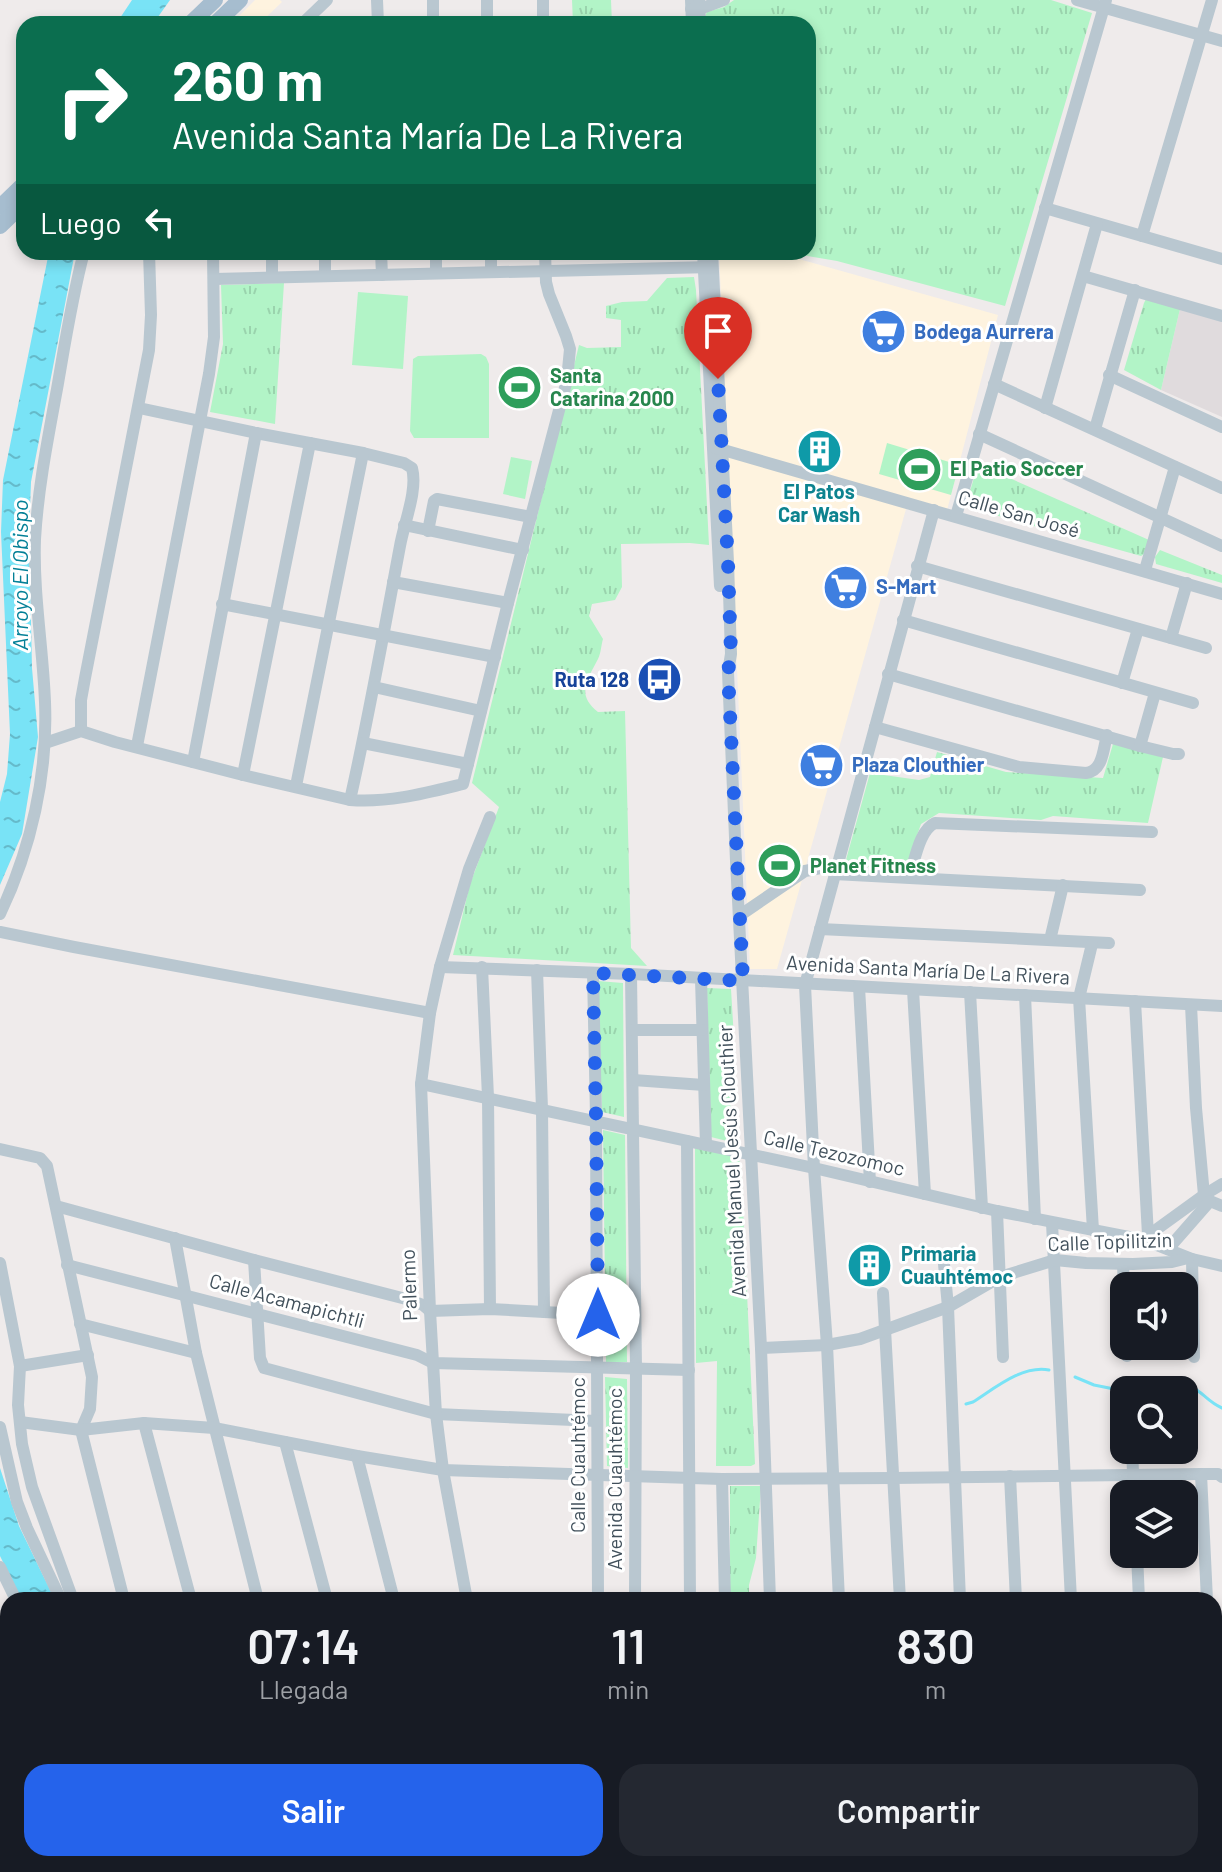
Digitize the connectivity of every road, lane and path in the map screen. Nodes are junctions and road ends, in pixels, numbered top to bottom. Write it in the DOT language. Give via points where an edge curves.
graph roads {
  1 [pos="215,0"];
  2 [pos="240,0"];
  3 [pos="724,0"];
  4 [pos="1077,0"];
  5 [pos="1212,0"];
  6 [pos="1105,4"];
  7 [pos="695,5"];
  8 [pos="198,16"];
  9 [pos="223,16"];
  10 [pos="1201,35"];
  11 [pos="1222,41"];
  12 [pos="16,192"];
  13 [pos="0,207"];
  14 [pos="1045,208"];
  15 [pos="16,211"];
  16 [pos="1097,224"];
  17 [pos="0,226"];
  18 [pos="1142,236"];
  19 [pos="1222,259"];
  20 [pos="82,260"];
  21 [pos="149,260"];
  22 [pos="213,260"];
  23 [pos="272,260"];
  24 [pos="325,260"];
  25 [pos="381,260"];
  26 [pos="436,260"];
  27 [pos="491,260"];
  28 [pos="545,260"];
  29 [pos="706,260"];
  30 [pos="710,260"];
  31 [pos="708,267"];
  32 [pos="545,271"];
  33 [pos="491,272"];
  34 [pos="436,273"];
  35 [pos="382,275"];
  36 [pos="325,276"];
  37 [pos="1083,276"];
  38 [pos="272,277"];
  39 [pos="214,279"];
  40 [pos="1135,290"];
  41 [pos="1222,314"];
  42 [pos="1109,375"];
  43 [pos="994,384"];
  44 [pos="139,408"];
  45 [pos="1045,408"];
  46 [pos="201,421"];
  47 [pos="1222,427"];
  48 [pos="1095,429"];
  49 [pos="256,433"];
  50 [pos="979,434"];
  51 [pos="310,443"];
  52 [pos="718,448"];
  53 [pos="363,453"];
  54 [pos="1175,467"];
  55 [pos="1222,488"];
  56 [pos="934,510"];
  57 [pos="956,516"];
  58 [pos="531,517"];
  59 [pos="1160,518"];
  60 [pos="404,525"];
  61 [pos="428,531"];
  62 [pos="1222,546"];
  63 [pos="523,550"];
  64 [pos="917,566"];
  65 [pos="1145,570"];
  66 [pos="393,582"];
  67 [pos="1187,583"];
  68 [pos="1222,594"];
  69 [pos="508,603"];
  70 [pos="222,604"];
  71 [pos="276,613"];
  72 [pos="903,620"];
  73 [pos="329,623"];
  74 [pos="1138,629"];
  75 [pos="382,635"];
  76 [pos="1171,638"];
  77 [pos="1206,648"];
  78 [pos="495,657"];
  79 [pos="888,674"];
  80 [pos="1122,683"];
  81 [pos="374,687"];
  82 [pos="1155,693"];
  83 [pos="1193,703"];
  84 [pos="481,711"];
  85 [pos="875,727"];
  86 [pos="81,731"];
  87 [pos="1107,735"];
  88 [pos="45,743"];
  89 [pos="363,743"];
  90 [pos="137,746"];
  91 [pos="1140,746"];
  92 [pos="1179,754"];
  93 [pos="193,762"];
  94 [pos="468,764"];
  95 [pos="243,775"];
  96 [pos="296,786"];
  97 [pos="350,800"];
  98 [pos="490,817"];
  99 [pos="1152,832"];
  100 [pos="835,870"];
  101 [pos="909,877"];
  102 [pos="1063,885"];
  103 [pos="1140,890"];
  104 [pos="0,914"];
  105 [pos="739,916"];
  106 [pos="820,929"];
  107 [pos="0,932"];
  108 [pos="1050,940"];
  109 [pos="1109,943"];
  110 [pos="1092,944"];
  111 [pos="440,967"];
  112 [pos="482,967"];
  113 [pos="537,970"];
  114 [pos="593,973"];
  115 [pos="631,974"];
  116 [pos="701,979"];
  117 [pos="743,981"];
  118 [pos="805,985"];
  119 [pos="859,987"];
  120 [pos="913,990"];
  121 [pos="970,992"];
  122 [pos="1025,995"];
  123 [pos="1079,998"];
  124 [pos="1135,1001"];
  125 [pos="1191,1005"];
  126 [pos="1222,1006"];
  127 [pos="430,1013"];
  128 [pos="632,1030"];
  129 [pos="702,1030"];
  130 [pos="633,1080"];
  131 [pos="421,1084"];
  132 [pos="704,1085"];
  133 [pos="488,1097"];
  134 [pos="542,1109"];
  135 [pos="596,1121"];
  136 [pos="633,1129"];
  137 [pos="687,1141"];
  138 [pos="706,1145"];
  139 [pos="0,1149"];
  140 [pos="751,1155"];
  141 [pos="814,1168"];
  142 [pos="870,1182"];
  143 [pos="1222,1184"];
  144 [pos="925,1194"];
  145 [pos="1212,1201"];
  146 [pos="56,1206"];
  147 [pos="982,1208"];
  148 [pos="997,1211"];
  149 [pos="1035,1219"];
  150 [pos="1052,1223"];
  151 [pos="1093,1230"];
  152 [pos="1146,1237"];
  153 [pos="175,1238"];
  154 [pos="1168,1249"];
  155 [pos="1190,1258"];
  156 [pos="254,1260"];
  157 [pos="1055,1260"];
  158 [pos="0,1263"];
  159 [pos="944,1264"];
  160 [pos="1123,1264"];
  161 [pos="67,1265"];
  162 [pos="1222,1266"];
  163 [pos="1123,1272"];
  164 [pos="1191,1272"];
  165 [pos="1000,1277"];
  166 [pos="883,1293"];
  167 [pos="185,1294"];
  168 [pos="948,1307"];
  169 [pos="490,1309"];
  170 [pos="430,1311"];
  171 [pos="544,1312"];
  172 [pos="257,1315"];
  173 [pos="598,1315"];
  174 [pos="80,1324"];
  175 [pos="885,1330"];
  176 [pos="827,1345"];
  177 [pos="761,1348"];
  178 [pos="196,1353"];
  179 [pos="88,1355"];
  180 [pos="1003,1357"];
  181 [pos="433,1363"];
  182 [pos="20,1366"];
  183 [pos="597,1366"];
  184 [pos="636,1368"];
  185 [pos="689,1370"];
  186 [pos="436,1414"];
  187 [pos="597,1421"];
  188 [pos="20,1422"];
  189 [pos="144,1423"];
  190 [pos="0,1427"];
  191 [pos="214,1428"];
  192 [pos="81,1430"];
  193 [pos="285,1442"];
  194 [pos="357,1456"];
  195 [pos="1133,1464"];
  196 [pos="443,1470"];
  197 [pos="1133,1474"];
  198 [pos="1201,1474"];
  199 [pos="1221,1474"];
  200 [pos="597,1475"];
  201 [pos="1065,1475"];
  202 [pos="1010,1476"];
  203 [pos="635,1477"];
  204 [pos="689,1478"];
  205 [pos="833,1478"];
  206 [pos="893,1478"];
  207 [pos="954,1478"];
  208 [pos="722,1479"];
  209 [pos="767,1479"];
  210 [pos="1133,1480"];
  211 [pos="0,1567"];
  212 [pos="1138,1568"];
  213 [pos="12,1592"];
  214 [pos="57,1592"];
  215 [pos="70,1592"];
  216 [pos="122,1592"];
  217 [pos="189,1592"];
  218 [pos="256,1592"];
  219 [pos="325,1592"];
  220 [pos="392,1592"];
  221 [pos="466,1592"];
  222 [pos="598,1592"];
  223 [pos="635,1592"];
  224 [pos="690,1592"];
  225 [pos="725,1592"];
  226 [pos="770,1592"];
  227 [pos="839,1592"];
  228 [pos="900,1592"];
  229 [pos="960,1592"];
  230 [pos="1016,1592"];
  231 [pos="1071,1592"];
  232 [pos="1139,1592"];
  233 [pos="1207,1592"];
  1 -- 8 [label="main road"];
  2 -- 9 [label="main road"];
  3 -- 7 [label="street"];
  4 -- 6 [label="street"];
  5 -- 10 [label="street"];
  6 -- 10 [label="street"];
  6 -- 14 [label="street"];
  10 -- 11 [label="street"];
  10 -- 18 [label="street"];
  12 -- 13 [label="main road"];
  14 -- 16 [label="street"];
  14 -- 43 [label="street"];
  15 -- 17 [label="main road"];
  16 -- 18 [label="street"];
  16 -- 37 [label="street"];
  18 -- 19 [label="street"];
  20 -- 88 [label="street" via="44,459 35,540"];
  21 -- 44 [label="street" via="149,350"];
  22 -- 39 [label="street"];
  23 -- 38 [label="street"];
  24 -- 36 [label="street"];
  25 -- 35 [label="street"];
  26 -- 34 [label="street"];
  27 -- 33 [label="street"];
  28 -- 32 [label="street"];
  29 -- 31 [label="street, Avenida Manuel Jesús Clouthier"];
  30 -- 31 [label="street, Avenida Manuel Jesús Clouthier"];
  31 -- 32 [label="street"];
  31 -- 52 [label="street, Avenida Manuel Jesús Clouthier"];
  32 -- 33 [label="street"];
  32 -- 58 [label="street" via="570,349 567,380"];
  33 -- 34 [label="street"];
  34 -- 35 [label="street"];
  35 -- 36 [label="street"];
  36 -- 38 [label="street"];
  37 -- 40 [label="street"];
  37 -- 45 [label="street"];
  38 -- 39 [label="street"];
  39 -- 46 [label="street" via="214,337"];
  40 -- 41 [label="street"];
  40 -- 42 [label="street"];
  42 -- 47 [label="street"];
  42 -- 48 [label="street"];
  43 -- 45 [label="street"];
  43 -- 50 [label="street"];
  44 -- 46 [label="street"];
  44 -- 86 [label="street" via="81,700"];
  45 -- 48 [label="street"];
  46 -- 49 [label="street"];
  46 -- 90 [label="street"];
  48 -- 54 [label="street"];
  49 -- 51 [label="street"];
  49 -- 70 [label="street"];
  50 -- 57 [label="street"];
  50 -- 59 [label="street"];
  51 -- 53 [label="street"];
  51 -- 71 [label="street"];
  52 -- 56 [label="street, Calle San José"];
  52 -- 105 [label="street, Avenida Manuel Jesús Clouthier"];
  53 -- 60 [label="street" via="412,468 414,487"];
  53 -- 73 [label="street"];
  54 -- 55 [label="street"];
  54 -- 59 [label="street"];
  56 -- 57 [label="street, Calle San José"];
  56 -- 64 [label="street"];
  57 -- 65 [label="street, Calle San José"];
  58 -- 61 [label="street" via="437,499"];
  58 -- 63 [label="street"];
  59 -- 62 [label="street"];
  59 -- 65 [label="street"];
  60 -- 61 [label="street"];
  60 -- 66 [label="street"];
  61 -- 63 [label="street"];
  63 -- 69 [label="street"];
  64 -- 72 [label="street"];
  64 -- 74 [label="street"];
  65 -- 67 [label="street, Calle San José"];
  66 -- 69 [label="street"];
  66 -- 75 [label="street"];
  67 -- 68 [label="street, Calle San José"];
  67 -- 76 [label="street"];
  69 -- 78 [label="street"];
  70 -- 71 [label="street"];
  70 -- 93 [label="street"];
  71 -- 73 [label="street"];
  71 -- 95 [label="street"];
  72 -- 79 [label="street"];
  72 -- 80 [label="street"];
  73 -- 75 [label="street"];
  73 -- 96 [label="street"];
  74 -- 76 [label="street"];
  74 -- 80 [label="street"];
  75 -- 78 [label="street"];
  75 -- 81 [label="street"];
  76 -- 77 [label="street"];
  78 -- 84 [label="street"];
  79 -- 85 [label="street"];
  79 -- 87 [label="street"];
  80 -- 82 [label="street"];
  81 -- 84 [label="street"];
  81 -- 89 [label="street"];
  82 -- 83 [label="street"];
  82 -- 91 [label="street"];
  84 -- 94 [label="street"];
  85 -- 87 [label="street" via="1019,767 1086,773 1096,771"];
  85 -- 100 [label="street"];
  86 -- 88 [label="street"];
  86 -- 90 [label="street"];
  87 -- 91 [label="street"];
  88 -- 104 [label="street" via="30,833"];
  89 -- 94 [label="street"];
  89 -- 97 [label="street"];
  90 -- 93 [label="street"];
  91 -- 92 [label="street"];
  93 -- 95 [label="street"];
  94 -- 97 [label="street" via="463,784 404,798"];
  95 -- 96 [label="street"];
  96 -- 97 [label="street"];
  98 -- 111 [label="street, Palermo"];
  99 -- 101 [label="street" via="935,823 923,836"];
  100 -- 101 [label="street"];
  100 -- 105 [label="street" via="805,871"];
  100 -- 106 [label="street"];
  101 -- 102 [label="street"];
  102 -- 103 [label="street"];
  102 -- 108 [label="street"];
  105 -- 117 [label="street, Avenida Manuel Jesús Clouthier"];
  106 -- 108 [label="street"];
  106 -- 118 [label="street"];
  107 -- 127 [label="street"];
  108 -- 110 [label="street"];
  109 -- 110 [label="street"];
  110 -- 123 [label="street"];
  111 -- 112 [label="street, Avenida Santa María De La Rivera"];
  111 -- 127 [label="street, Palermo"];
  112 -- 113 [label="street, Avenida Santa María De La Rivera"];
  112 -- 133 [label="street"];
  113 -- 114 [label="street, Avenida Santa María De La Rivera"];
  113 -- 134 [label="street"];
  114 -- 115 [label="street, Avenida Santa María De La Rivera"];
  114 -- 135 [label="street, Calle Cuauhtémoc"];
  115 -- 116 [label="street, Avenida Santa María De La Rivera"];
  115 -- 128 [label="street, Avenida Cuauhtémoc"];
  116 -- 117 [label="street, Avenida Santa María De La Rivera"];
  116 -- 129 [label="street"];
  117 -- 118 [label="street, Avenida Santa María De La Rivera"];
  117 -- 140 [label="street, Avenida Manuel Jesús Clouthier"];
  118 -- 119 [label="street, Avenida Santa María De La Rivera"];
  118 -- 141 [label="street"];
  119 -- 120 [label="street, Avenida Santa María De La Rivera"];
  119 -- 142 [label="street"];
  120 -- 121 [label="street, Avenida Santa María De La Rivera"];
  120 -- 144 [label="street"];
  121 -- 122 [label="street, Avenida Santa María De La Rivera"];
  121 -- 147 [label="street"];
  122 -- 123 [label="street, Avenida Santa María De La Rivera"];
  122 -- 149 [label="street"];
  123 -- 124 [label="street, Avenida Santa María De La Rivera"];
  123 -- 151 [label="street"];
  124 -- 125 [label="street, Avenida Santa María De La Rivera"];
  124 -- 152 [label="street"];
  125 -- 126 [label="street, Avenida Santa María De La Rivera"];
  125 -- 145 [label="street" via="1196,1108"];
  127 -- 131 [label="street, Palermo"];
  128 -- 129 [label="street"];
  128 -- 130 [label="street, Avenida Cuauhtémoc"];
  129 -- 132 [label="street"];
  130 -- 132 [label="street"];
  130 -- 136 [label="street, Avenida Cuauhtémoc"];
  131 -- 133 [label="street, Calle Tezozomoc"];
  131 -- 170 [label="street, Palermo"];
  132 -- 138 [label="street"];
  133 -- 134 [label="street, Calle Tezozomoc"];
  133 -- 169 [label="street"];
  134 -- 135 [label="street, Calle Tezozomoc"];
  134 -- 171 [label="street"];
  135 -- 136 [label="street, Calle Tezozomoc"];
  135 -- 173 [label="street, Calle Cuauhtémoc"];
  136 -- 137 [label="street, Calle Tezozomoc"];
  136 -- 184 [label="street, Avenida Cuauhtémoc"];
  137 -- 138 [label="street, Calle Tezozomoc"];
  137 -- 185 [label="street"];
  138 -- 140 [label="street, Calle Tezozomoc"];
  139 -- 146 [label="street" via="46,1163"];
  140 -- 141 [label="street, Calle Tezozomoc"];
  140 -- 177 [label="street, Avenida Manuel Jesús Clouthier"];
  141 -- 142 [label="street, Calle Tezozomoc"];
  141 -- 176 [label="street"];
  142 -- 144 [label="street, Calle Tezozomoc"];
  143 -- 145 [label="street"];
  144 -- 147 [label="street, Calle Tezozomoc"];
  145 -- 152 [label="street"];
  145 -- 154 [label="street"];
  146 -- 153 [label="street"];
  146 -- 161 [label="street"];
  147 -- 148 [label="street, Calle Tezozomoc"];
  148 -- 149 [label="street, Calle Tezozomoc"];
  148 -- 165 [label="street"];
  149 -- 150 [label="street, Calle Tezozomoc"];
  150 -- 151 [label="street, Calle Tezozomoc"];
  150 -- 157 [label="street"];
  151 -- 152 [label="street, Calle Tezozomoc"];
  152 -- 154 [label="street, Calle Tezozomoc"];
  153 -- 156 [label="street"];
  153 -- 167 [label="street"];
  154 -- 155 [label="street, Calle Tezozomoc"];
  155 -- 160 [label="street, Calle Topilitzin"];
  155 -- 162 [label="street"];
  155 -- 164 [label="street"];
  156 -- 170 [label="street" via="410,1300"];
  156 -- 172 [label="street"];
  157 -- 160 [label="street, Calle Topilitzin"];
  157 -- 165 [label="street, Calle Topilitzin"];
  157 -- 201 [label="street"];
  158 -- 182 [label="street"];
  159 -- 168 [label="street"];
  160 -- 163 [label="street"];
  161 -- 167 [label="street, Calle Acamapichtli"];
  161 -- 174 [label="street"];
  165 -- 168 [label="street, Calle Topilitzin"];
  165 -- 180 [label="street"];
  166 -- 175 [label="street"];
  167 -- 172 [label="street, Calle Acamapichtli"];
  167 -- 178 [label="street"];
  168 -- 175 [label="street, Calle Topilitzin"];
  168 -- 207 [label="street"];
  169 -- 170 [label="street"];
  169 -- 171 [label="street"];
  170 -- 181 [label="street, Palermo"];
  171 -- 173 [label="street"];
  172 -- 181 [label="street, Calle Acamapichtli"];
  172 -- 186 [label="street" via="262,1366 267,1369"];
  173 -- 183 [label="street, Calle Cuauhtémoc"];
  174 -- 178 [label="street"];
  174 -- 179 [label="street"];
  175 -- 176 [label="street, Calle Topilitzin"];
  175 -- 206 [label="street"];
  176 -- 177 [label="street, Calle Topilitzin"];
  176 -- 205 [label="street"];
  177 -- 209 [label="street, Avenida Manuel Jesús Clouthier"];
  178 -- 191 [label="street"];
  179 -- 182 [label="street"];
  179 -- 192 [label="street" via="92,1393"];
  181 -- 183 [label="street, Calle Acamapichtli"];
  181 -- 186 [label="street, Palermo"];
  182 -- 188 [label="street"];
  183 -- 184 [label="street, Calle Acamapichtli"];
  183 -- 187 [label="street, Calle Cuauhtémoc"];
  184 -- 185 [label="street, Calle Acamapichtli"];
  184 -- 203 [label="street, Avenida Cuauhtémoc"];
  185 -- 204 [label="street"];
  186 -- 187 [label="street"];
  186 -- 196 [label="street, Palermo"];
  187 -- 200 [label="street, Calle Cuauhtémoc"];
  188 -- 192 [label="street"];
  188 -- 215 [label="street" via="32,1487"];
  189 -- 191 [label="street"];
  189 -- 192 [label="street"];
  189 -- 217 [label="street"];
  190 -- 214 [label="street" via="17,1502"];
  191 -- 193 [label="street"];
  191 -- 218 [label="street"];
  192 -- 216 [label="street"];
  193 -- 194 [label="street"];
  193 -- 219 [label="street"];
  194 -- 196 [label="street"];
  194 -- 220 [label="street"];
  195 -- 197 [label="street"];
  196 -- 200 [label="street"];
  196 -- 221 [label="street, Palermo"];
  197 -- 198 [label="street"];
  197 -- 201 [label="street"];
  197 -- 210 [label="street"];
  198 -- 199 [label="street"];
  198 -- 233 [label="street"];
  200 -- 203 [label="street"];
  200 -- 222 [label="street, Calle Cuauhtémoc"];
  201 -- 202 [label="street"];
  201 -- 231 [label="street"];
  202 -- 207 [label="street"];
  202 -- 230 [label="street"];
  203 -- 204 [label="street"];
  203 -- 223 [label="street, Avenida Cuauhtémoc"];
  204 -- 208 [label="street"];
  204 -- 224 [label="street"];
  205 -- 206 [label="street"];
  205 -- 209 [label="street"];
  205 -- 227 [label="street"];
  206 -- 207 [label="street"];
  206 -- 228 [label="street"];
  207 -- 229 [label="street"];
  208 -- 209 [label="street"];
  208 -- 225 [label="street"];
  209 -- 226 [label="street, Avenida Manuel Jesús Clouthier"];
  211 -- 213 [label="street"];
  212 -- 232 [label="street"];
}
